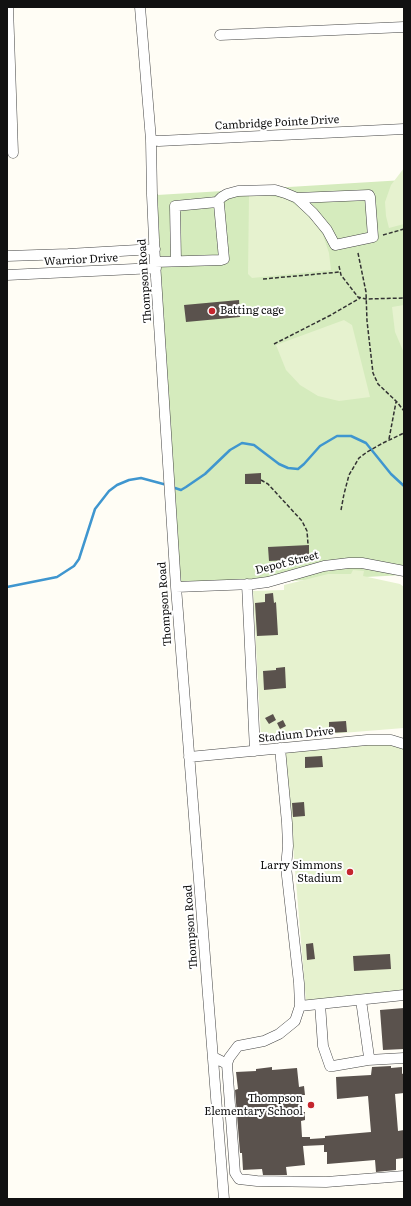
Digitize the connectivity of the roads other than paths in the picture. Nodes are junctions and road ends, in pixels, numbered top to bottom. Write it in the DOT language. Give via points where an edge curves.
graph roads {
  1 [pos="8,7"];
  2 [pos="140,7"];
  3 [pos="404,27"];
  4 [pos="220,35"];
  5 [pos="404,129"];
  6 [pos="151,140"];
  7 [pos="13,153"];
  8 [pos="297,198"];
  9 [pos="217,202"];
  10 [pos="155,248"];
  11 [pos="7,256"];
  12 [pos="176,261"];
  13 [pos="155,265"];
  14 [pos="7,275"];
  15 [pos="404,571"];
  16 [pos="247,584"];
  17 [pos="176,587"];
  18 [pos="404,744"];
  19 [pos="280,748"];
  20 [pos="255,751"];
  21 [pos="189,757"];
  22 [pos="404,995"];
  23 [pos="361,1000"];
  24 [pos="320,1004"];
  25 [pos="300,1006"];
  26 [pos="213,1057"];
  27 [pos="404,1058"];
  28 [pos="368,1060"];
  29 [pos="227,1064"];
  30 [pos="404,1176"];
  31 [pos="224,1199"];
  1 -- 7 [label="street"];
  2 -- 6 [label="street, Thompson Road"];
  3 -- 4 [label="street"];
  5 -- 6 [label="street, Cambridge Pointe Drive"];
  6 -- 10 [label="street, Thompson Road"];
  8 -- 8 [label="street" via="368,195 373,237 335,245 320,220"];
  8 -- 9 [label="street" via="275,190 238,191 227,194"];
  9 -- 12 [label="street" via="175,206"];
  9 -- 12 [label="street, Warrior Drive" via="224,259"];
  10 -- 11 [label="street, Warrior Drive"];
  10 -- 13 [label="street, Thompson Road"];
  12 -- 13 [label="street, Warrior Drive"];
  13 -- 14 [label="street, Warrior Drive"];
  13 -- 17 [label="street, Thompson Road"];
  15 -- 16 [label="street, Depot Street" via="349,563 309,570 268,582"];
  16 -- 17 [label="street, Depot Street"];
  16 -- 20 [label="street"];
  17 -- 21 [label="street, Thompson Road"];
  18 -- 19 [label="street, Stadium Drive" via="391,740 367,740"];
  19 -- 20 [label="street, Stadium Drive"];
  19 -- 25 [label="street" via="288,846 286,867"];
  20 -- 21 [label="street, Stadium Drive"];
  21 -- 26 [label="street, Thompson Road"];
  22 -- 23 [label="street"];
  23 -- 24 [label="street"];
  23 -- 28 [label="street"];
  24 -- 25 [label="street"];
  24 -- 28 [label="street" via="323,1046 330,1066"];
  25 -- 29 [label="street" via="295,1021 279,1034 264,1041 238,1046"];
  26 -- 29 [label="street"];
  26 -- 31 [label="street, Thompson Road"];
  27 -- 28 [label="street"];
  29 -- 30 [label="street" via="235,1173 239,1180 326,1182"];
}
